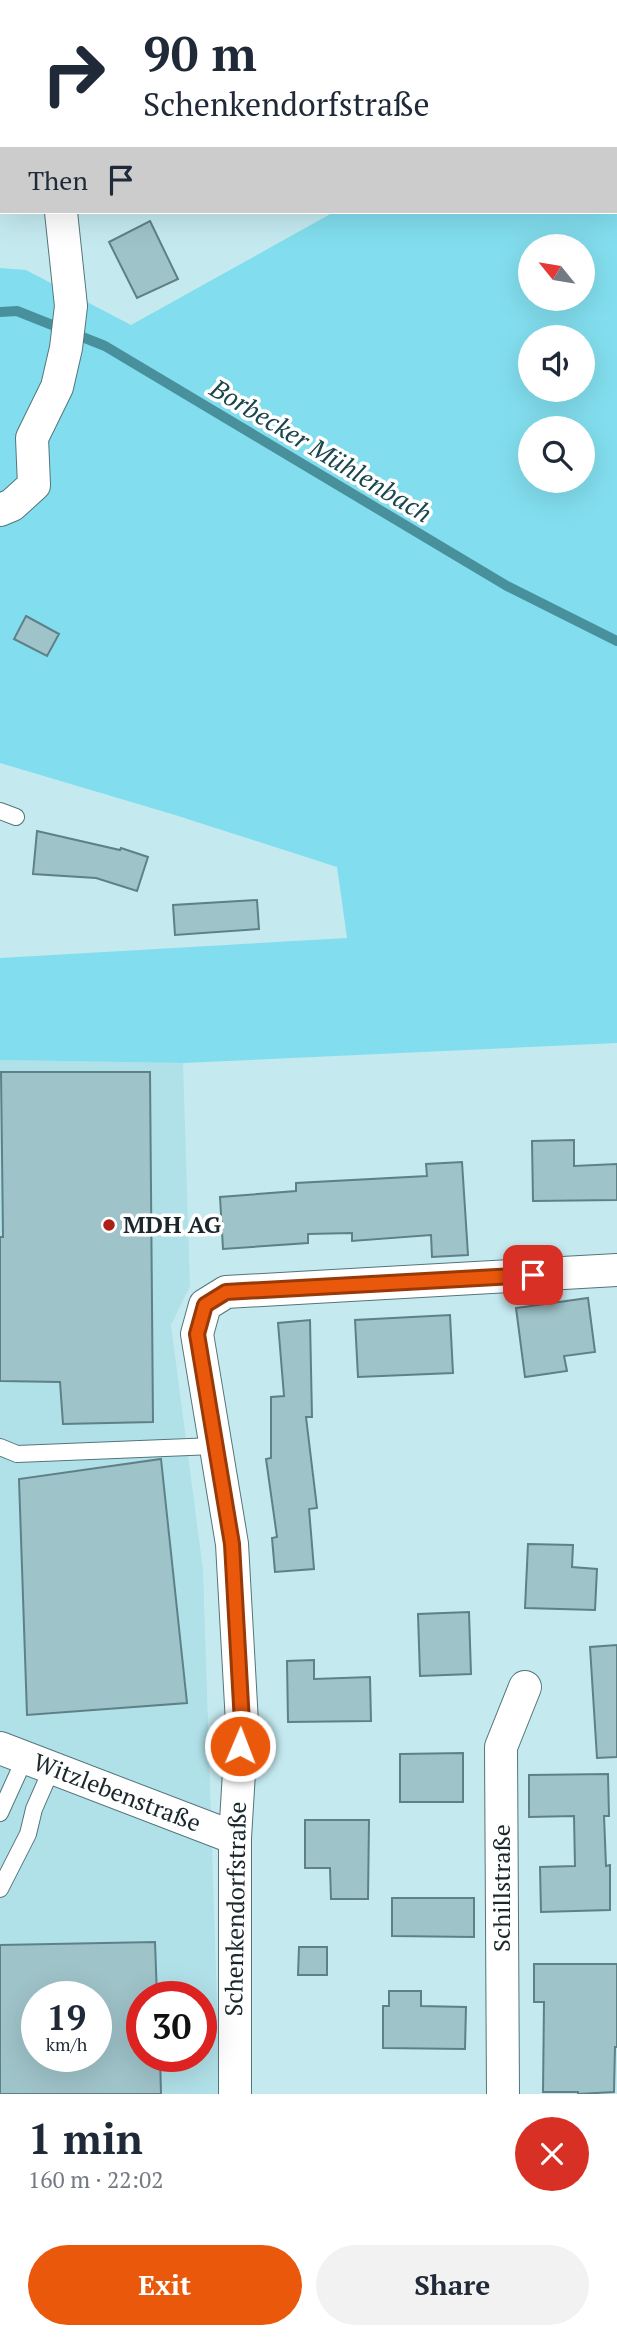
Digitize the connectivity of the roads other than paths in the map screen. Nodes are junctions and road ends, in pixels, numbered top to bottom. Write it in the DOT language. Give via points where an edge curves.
graph roads {
  1 [pos="61,214"];
  2 [pos="0,510"];
  3 [pos="0,811"];
  4 [pos="16,817"];
  5 [pos="617,1270"];
  6 [pos="214,1446"];
  7 [pos="0,1447"];
  8 [pos="525,1687"];
  9 [pos="26,1758"];
  10 [pos="0,1813"];
  11 [pos="234,1838"];
  12 [pos="0,1889"];
  13 [pos="235,2094"];
  14 [pos="503,2094"];
  1 -- 2 [label="street" via="71,306 66,348 57,387 32,438 34,485"];
  3 -- 4 [label="lane"];
  5 -- 6 [label="street, Schenkendorfstraße" via="226,1292 205,1305 197,1334"];
  6 -- 7 [label="lane" via="17,1454"];
  6 -- 11 [label="street, Schenkendorfstraße" via="232,1544 242,1723"];
  8 -- 14 [label="street, Schillstraße" via="501,1747"];
  9 -- 10 [label="lane"];
  9 -- 11 [label="street, Witzlebenstraße"];
  9 -- 12 [label="lane" via="34,1809 28,1834"];
  11 -- 13 [label="street, Schenkendorfstraße"];
}
